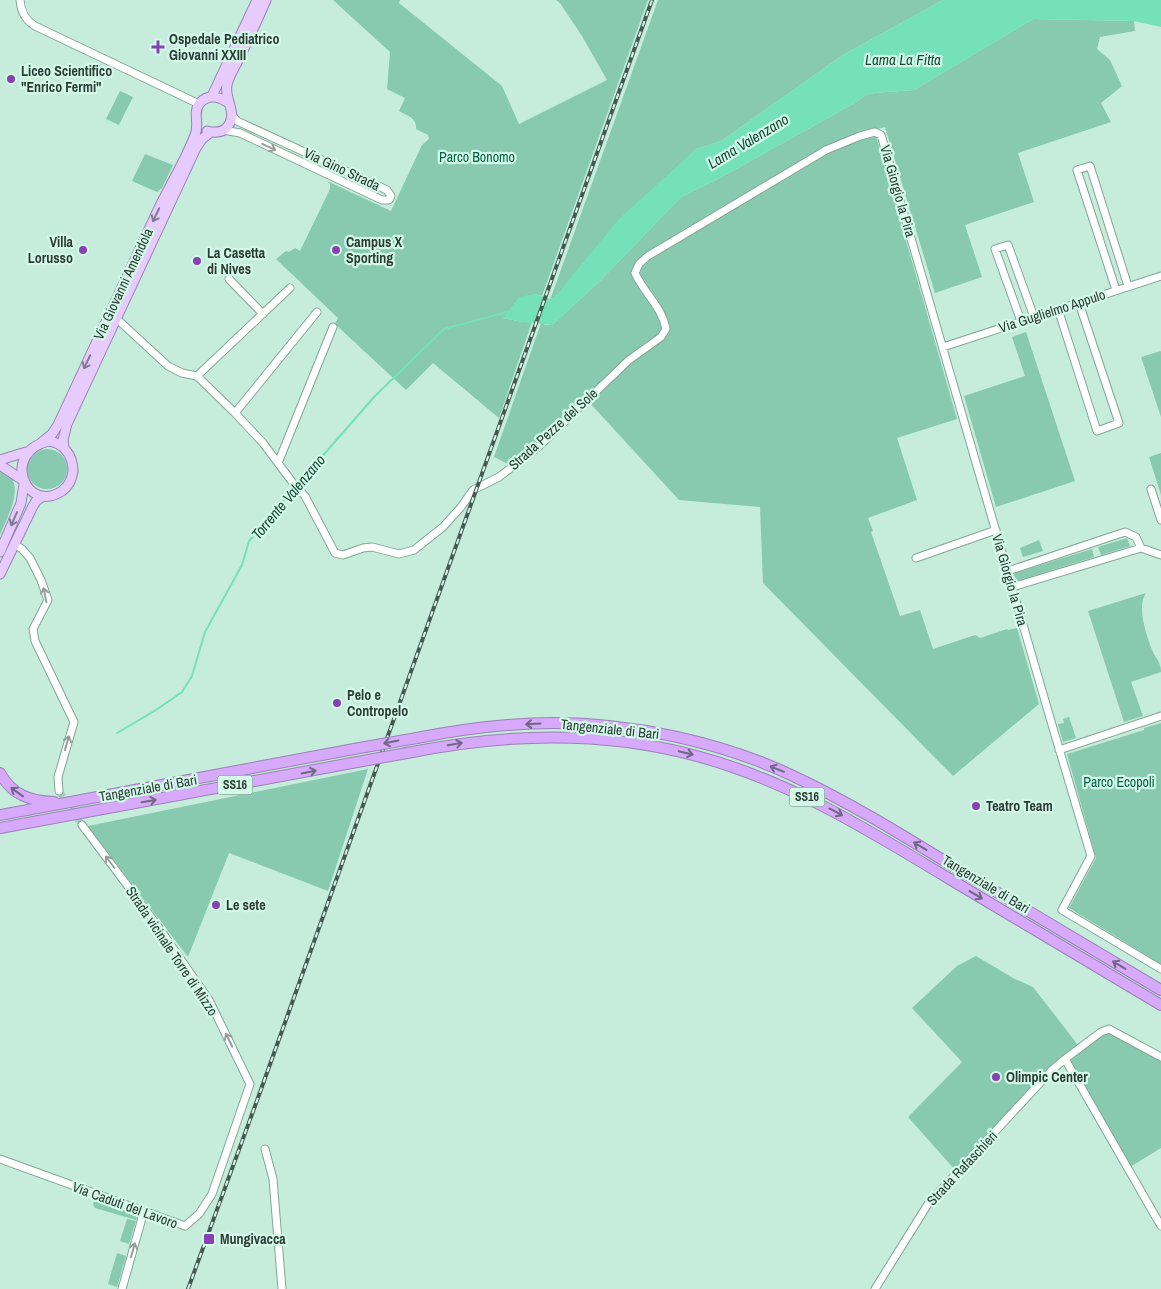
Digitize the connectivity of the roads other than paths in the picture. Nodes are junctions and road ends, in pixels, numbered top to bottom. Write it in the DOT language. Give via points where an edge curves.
graph roads {
  1 [pos="20,0"];
  2 [pos="258,0"];
  3 [pos="266,0"];
  4 [pos="212,96"];
  5 [pos="227,102"];
  6 [pos="199,104"];
  7 [pos="232,115"];
  8 [pos="198,123"];
  9 [pos="224,130"];
  10 [pos="211,132"];
  11 [pos="881,135"];
  12 [pos="1161,276"];
  13 [pos="229,279"];
  14 [pos="1128,286"];
  15 [pos="290,288"];
  16 [pos="1116,290"];
  17 [pos="1079,303"];
  18 [pos="1058,309"];
  19 [pos="317,312"];
  20 [pos="262,314"];
  21 [pos="1034,317"];
  22 [pos="117,319"];
  23 [pos="1021,321"];
  24 [pos="333,327"];
  25 [pos="943,347"];
  26 [pos="197,376"];
  27 [pos="235,413"];
  28 [pos="42,442"];
  29 [pos="64,448"];
  30 [pos="27,452"];
  31 [pos="0,460"];
  32 [pos="278,463"];
  33 [pos="0,465"];
  34 [pos="23,482"];
  35 [pos="1151,489"];
  36 [pos="43,496"];
  37 [pos="1161,520"];
  38 [pos="996,530"];
  39 [pos="14,544"];
  40 [pos="1141,548"];
  41 [pos="0,552"];
  42 [pos="1161,555"];
  43 [pos="916,558"];
  44 [pos="1008,572"];
  45 [pos="0,574"];
  46 [pos="1012,587"];
  47 [pos="1161,716"];
  48 [pos="1059,750"];
  49 [pos="0,773"];
  50 [pos="59,791"];
  51 [pos="75,802"];
  52 [pos="0,815"];
  53 [pos="63,817"];
  54 [pos="82,825"];
  55 [pos="0,828"];
  56 [pos="0,835"];
  57 [pos="1161,969"];
  58 [pos="1161,990"];
  59 [pos="1161,1005"];
  60 [pos="1161,1057"];
  61 [pos="1066,1059"];
  62 [pos="250,1084"];
  63 [pos="265,1149"];
  64 [pos="0,1160"];
  65 [pos="144,1212"];
  66 [pos="1161,1226"];
  67 [pos="122,1289"];
  68 [pos="282,1289"];
  69 [pos="875,1289"];
  1 -- 6 [label="street" via="22,13 35,26"];
  2 -- 4 [label="main road"];
  3 -- 5 [label="main road" via="227,84"];
  4 -- 5 [label="main road"];
  4 -- 6 [label="main road"];
  5 -- 7 [label="main road"];
  6 -- 8 [label="main road, Via Giovanni Amendola" via="196,111"];
  7 -- 9 [label="main road"];
  9 -- 7 [label="street, Via Gino Strada, one-way" via="240,133 382,200 391,196 387,190"];
  8 -- 10 [label="main road"];
  8 -- 28 [label="main road, Via Giovanni Amendola, one-way" via="196,134 58,425"];
  9 -- 10 [label="main road"];
  10 -- 22 [label="main road, Via Giovanni Amendola" via="196,148"];
  11 -- 25 [label="street, Via Giorgio la Pira"];
  11 -- 32 [label="street, Strada Pezze del Sole" via="875,132 860,136 826,150 648,256 639,264 636,273 664,319 666,328 661,337 628,360 537,448 499,477 473,490 443,527 414,550 399,554 372,547 343,555 335,553 305,496"];
  12 -- 14 [label="street, Via Guglielmo Appulo"];
  13 -- 20 [label="street"];
  14 -- 16 [label="street, Via Guglielmo Appulo"];
  14 -- 16 [label="street" via="1090,166 1077,170"];
  15 -- 20 [label="street"];
  16 -- 17 [label="street, Via Guglielmo Appulo"];
  17 -- 18 [label="street, Via Guglielmo Appulo"];
  17 -- 18 [label="street" via="1118,423 1097,431"];
  18 -- 21 [label="street, Via Guglielmo Appulo"];
  19 -- 27 [label="street"];
  20 -- 26 [label="street"];
  21 -- 23 [label="street, Via Guglielmo Appulo"];
  21 -- 23 [label="street" via="1008,245 995,249"];
  22 -- 26 [label="street, Strada Pezze del Sole" via="168,366"];
  22 -- 29 [label="main road, Via Giovanni Amendola" via="67,424"];
  23 -- 25 [label="street, Via Guglielmo Appulo"];
  24 -- 32 [label="street"];
  25 -- 38 [label="street, Via Giorgio la Pira"];
  26 -- 27 [label="street, Strada Pezze del Sole"];
  27 -- 32 [label="street, Strada Pezze del Sole"];
  28 -- 29 [label="main road" via="57,442"];
  28 -- 30 [label="main road, Via Giovanni Amendola"];
  29 -- 36 [label="main road, Via Giovanni Amendola" via="69,454 72,479 60,492"];
  30 -- 31 [label="main road, Via Giovanni Amendola"];
  30 -- 34 [label="main road" via="20,465"];
  33 -- 34 [label="main road"];
  34 -- 36 [label="main road" via="35,494"];
  34 -- 41 [label="main road, one-way" via="21,503"];
  35 -- 37 [label="street"];
  36 -- 39 [label="main road" via="36,501"];
  38 -- 43 [label="street"];
  38 -- 44 [label="street, Via Giorgio la Pira"];
  39 -- 45 [label="main road"];
  50 -- 39 [label="street, one-way" via="58,778 74,722 35,641 33,629 48,600 46,592 30,558"];
  40 -- 42 [label="street"];
  40 -- 44 [label="street" via="1136,537 1125,532"];
  40 -- 46 [label="street"];
  44 -- 46 [label="street, Via Giorgio la Pira"];
  46 -- 48 [label="street, Via Giorgio la Pira"];
  47 -- 48 [label="street"];
  48 -- 57 [label="street, Via Giorgio la Pira" via="1091,856 1062,910"];
  51 -- 49 [label="highway, one-way" via="28,799 11,788"];
  51 -- 52 [label="highway, Tangenziale di Bari / SS16"];
  58 -- 51 [label="highway, Tangenziale di Bari / SS16, one-way, bridge" via="849,804 790,774 744,756 664,735 555,723 488,727"];
  53 -- 55 [label="highway, Tangenziale di Bari / SS16"];
  53 -- 56 [label="highway" via="29,830"];
  53 -- 59 [label="highway, Tangenziale di Bari / SS16, one-way, bridge" via="493,740 570,737 664,748 724,763 784,786 844,816"];
  62 -- 54 [label="street, Strada vicinale Torre di Mizzo, one-way" via="209,1000"];
  60 -- 61 [label="street, Strada Rafaschieri" via="1109,1029"];
  61 -- 66 [label="street"];
  61 -- 69 [label="street, Strada Rafaschieri" via="1052,1070 928,1204"];
  62 -- 65 [label="street, Via Caduti del Lavoro" via="212,1194 199,1214 185,1226"];
  63 -- 68 [label="street" via="274,1179"];
  64 -- 65 [label="street, Via Caduti del Lavoro"];
  67 -- 65 [label="street, one-way"];
}
